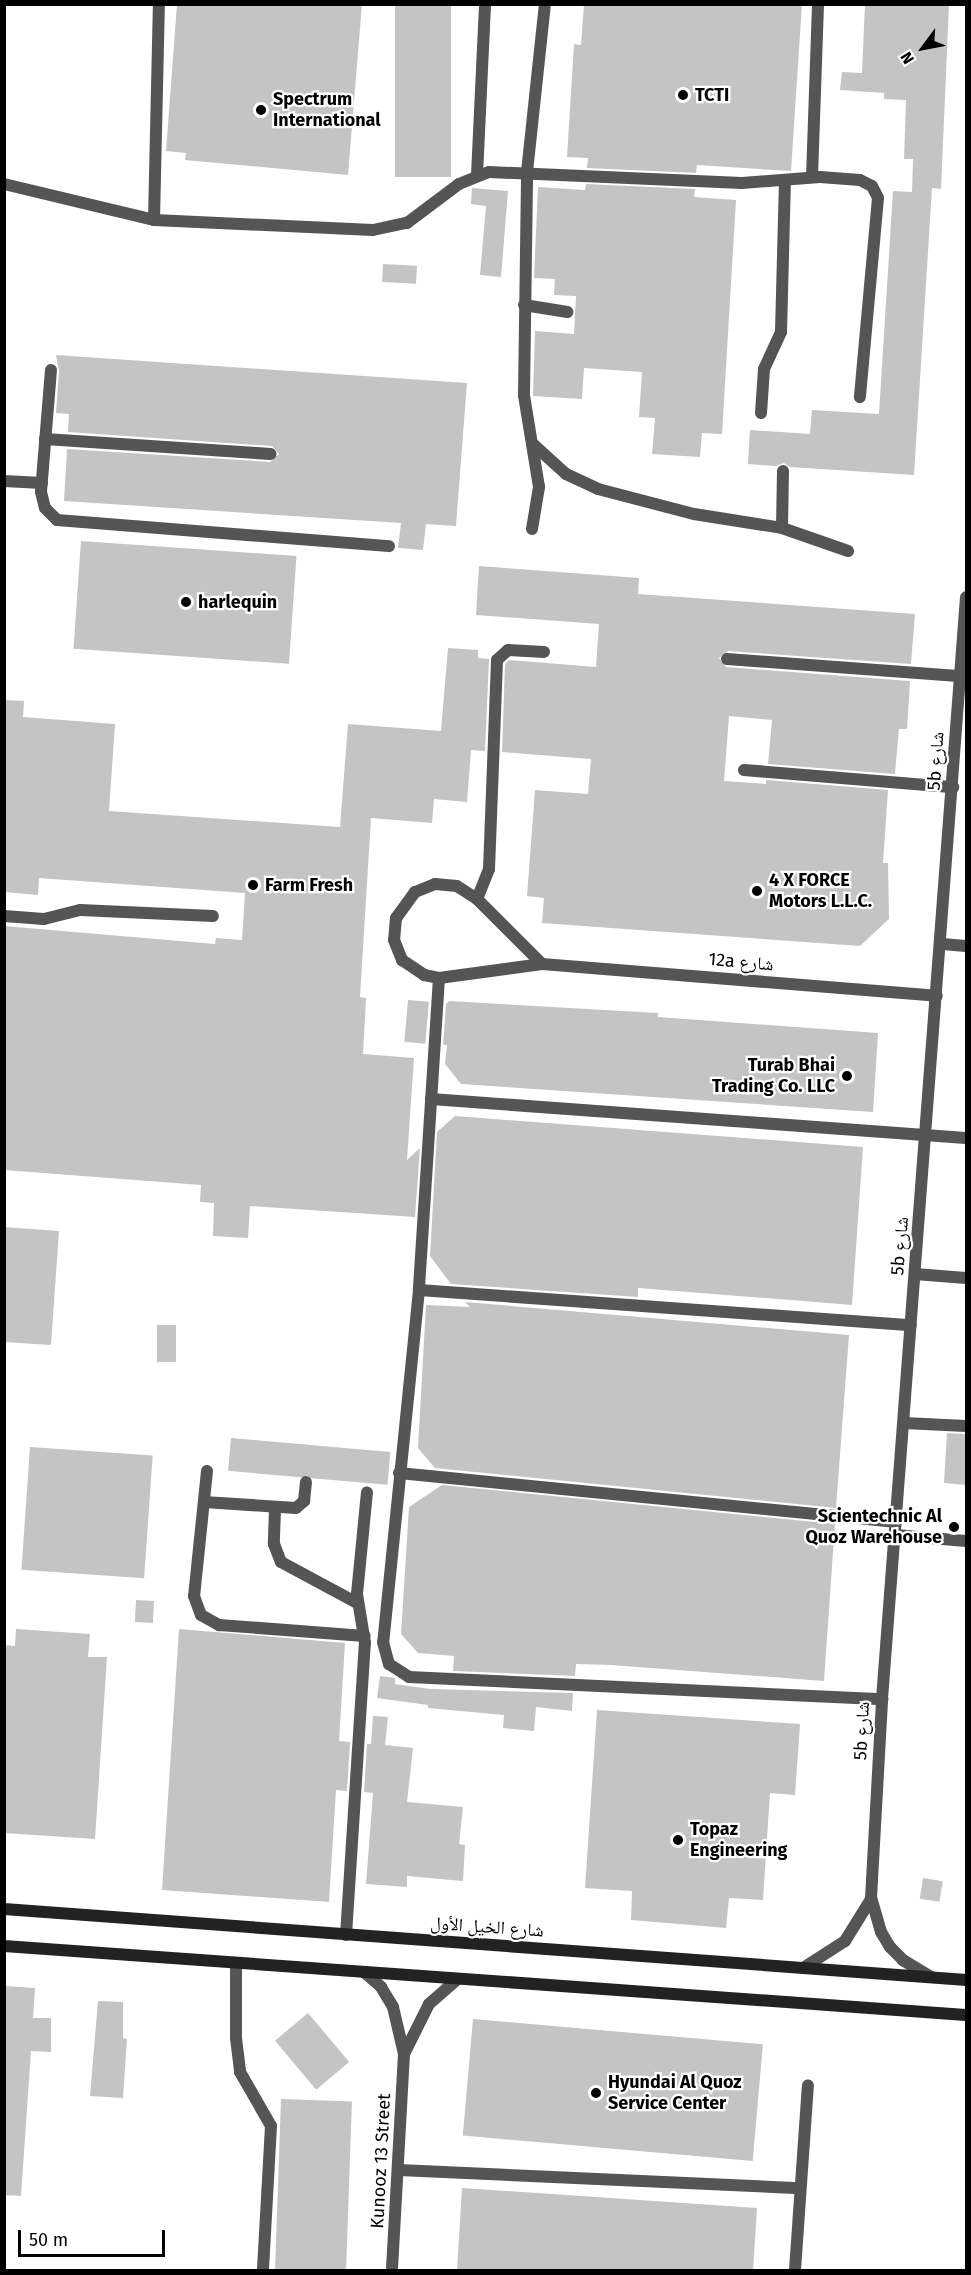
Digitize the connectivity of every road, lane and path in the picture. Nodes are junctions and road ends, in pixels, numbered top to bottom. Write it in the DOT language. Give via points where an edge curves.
graph roads {
  1 [pos="159,4"];
  2 [pos="485,4"];
  3 [pos="545,4"];
  4 [pos="818,4"];
  5 [pos="527,172"];
  6 [pos="477,175"];
  7 [pos="812,177"];
  8 [pos="785,180"];
  9 [pos="4,184"];
  10 [pos="154,220"];
  11 [pos="524,305"];
  12 [pos="567,312"];
  13 [pos="51,370"];
  14 [pos="860,397"];
  15 [pos="761,413"];
  16 [pos="45,439"];
  17 [pos="534,445"];
  18 [pos="271,454"];
  19 [pos="783,471"];
  20 [pos="4,481"];
  21 [pos="42,483"];
  22 [pos="782,528"];
  23 [pos="532,529"];
  24 [pos="389,546"];
  25 [pos="848,551"];
  26 [pos="966,597"];
  27 [pos="544,652"];
  28 [pos="727,659"];
  29 [pos="961,676"];
  30 [pos="744,770"];
  31 [pos="952,787"];
  32 [pos="477,899"];
  33 [pos="4,916"];
  34 [pos="213,916"];
  35 [pos="942,944"];
  36 [pos="966,946"];
  37 [pos="542,964"];
  38 [pos="439,978"];
  39 [pos="937,996"];
  40 [pos="431,1099"];
  41 [pos="926,1135"];
  42 [pos="966,1138"];
  43 [pos="915,1274"];
  44 [pos="966,1278"];
  45 [pos="419,1290"];
  46 [pos="911,1325"];
  47 [pos="904,1423"];
  48 [pos="966,1426"];
  49 [pos="207,1471"];
  50 [pos="399,1473"];
  51 [pos="306,1482"];
  52 [pos="367,1492"];
  53 [pos="204,1502"];
  54 [pos="275,1509"];
  55 [pos="897,1522"];
  56 [pos="896,1535"];
  57 [pos="966,1541"];
  58 [pos="357,1603"];
  59 [pos="365,1636"];
  60 [pos="882,1699"];
  61 [pos="871,1898"];
  62 [pos="4,1909"];
  63 [pos="346,1935"];
  64 [pos="4,1946"];
  65 [pos="236,1964"];
  66 [pos="803,1968"];
  67 [pos="363,1972"];
  68 [pos="933,1978"];
  69 [pos="458,1979"];
  70 [pos="966,1980"];
  71 [pos="966,2015"];
  72 [pos="404,2054"];
  73 [pos="808,2085"];
  74 [pos="399,2170"];
  75 [pos="800,2188"];
  76 [pos="262,2271"];
  77 [pos="392,2271"];
  78 [pos="795,2271"];
  1 -- 10 [label="street"];
  2 -- 6 [label="street"];
  3 -- 5 [label="street"];
  4 -- 7 [label="street"];
  5 -- 6 [label="street"];
  5 -- 8 [label="street" via="742,183"];
  5 -- 11 [label="street"];
  6 -- 10 [label="street" via="407,223 385,229"];
  7 -- 8 [label="street"];
  7 -- 14 [label="street" via="866,182 878,198"];
  8 -- 15 [label="street" via="781,332 764,369"];
  9 -- 10 [label="street"];
  11 -- 12 [label="street"];
  11 -- 17 [label="street" via="524,395"];
  13 -- 16 [label="street"];
  16 -- 18 [label="street"];
  16 -- 21 [label="street"];
  17 -- 22 [label="street" via="566,474 598,489 694,514"];
  17 -- 23 [label="street" via="538,487"];
  19 -- 22 [label="street"];
  20 -- 21 [label="street"];
  21 -- 24 [label="street" via="45,508 57,520 67,522"];
  22 -- 25 [label="street"];
  26 -- 29 [label="street, 5b شارع"];
  27 -- 32 [label="street" via="508,650 497,660 489,869"];
  28 -- 29 [label="street"];
  29 -- 31 [label="street, 5b شارع"];
  30 -- 31 [label="street"];
  31 -- 35 [label="street, 5b شارع"];
  32 -- 37 [label="street"];
  32 -- 38 [label="street" via="457,886 435,884 415,892 400,908 394,929 402,960 424,975"];
  33 -- 34 [label="street" via="44,919 80,910"];
  35 -- 36 [label="street"];
  35 -- 39 [label="street, 5b شارع"];
  37 -- 38 [label="street, 12a شارع"];
  37 -- 39 [label="street, 12a شارع"];
  38 -- 40 [label="street"];
  39 -- 41 [label="street, 5b شارع"];
  40 -- 41 [label="street"];
  40 -- 45 [label="street"];
  41 -- 42 [label="street"];
  41 -- 43 [label="street, 5b شارع"];
  43 -- 44 [label="street"];
  43 -- 46 [label="street, 5b شارع"];
  45 -- 46 [label="street"];
  45 -- 50 [label="street"];
  46 -- 47 [label="street, 5b شارع"];
  47 -- 48 [label="street"];
  47 -- 55 [label="street, 5b شارع"];
  49 -- 53 [label="street"];
  50 -- 55 [label="street"];
  50 -- 60 [label="street" via="383,1650 389,1665 401,1674"];
  51 -- 54 [label="street" via="301,1505"];
  52 -- 58 [label="street"];
  53 -- 54 [label="street"];
  53 -- 59 [label="street" via="194,1596 197,1610 206,1620 219,1625"];
  54 -- 58 [label="street" via="274,1544 281,1562"];
  55 -- 56 [label="street, 5b شارع"];
  56 -- 57 [label="street"];
  56 -- 60 [label="street, 5b شارع"];
  58 -- 59 [label="street"];
  59 -- 63 [label="street"];
  60 -- 61 [label="street, 5b شارع"];
  61 -- 66 [label="street, 5b شارع" via="845,1941"];
  61 -- 68 [label="street, 5b شارع" via="874,1915 890,1947"];
  62 -- 63 [label="main road, شارع الخيل الأول"];
  63 -- 66 [label="main road, شارع الخيل الأول"];
  64 -- 65 [label="main road"];
  65 -- 67 [label="main road"];
  65 -- 76 [label="street" via="240,2072 271,2126"];
  66 -- 68 [label="main road, شارع الخيل الأول"];
  67 -- 69 [label="main road"];
  67 -- 72 [label="street, Kunooz 13 Street" via="381,1987 393,2007"];
  68 -- 70 [label="main road, شارع الخيل الأول"];
  69 -- 71 [label="main road"];
  69 -- 72 [label="street, Kunooz 13 Street" via="429,2004"];
  72 -- 74 [label="street, Kunooz 13 Street"];
  73 -- 75 [label="street"];
  74 -- 75 [label="street"];
  74 -- 77 [label="street, Kunooz 13 Street"];
  75 -- 78 [label="street"];
}
